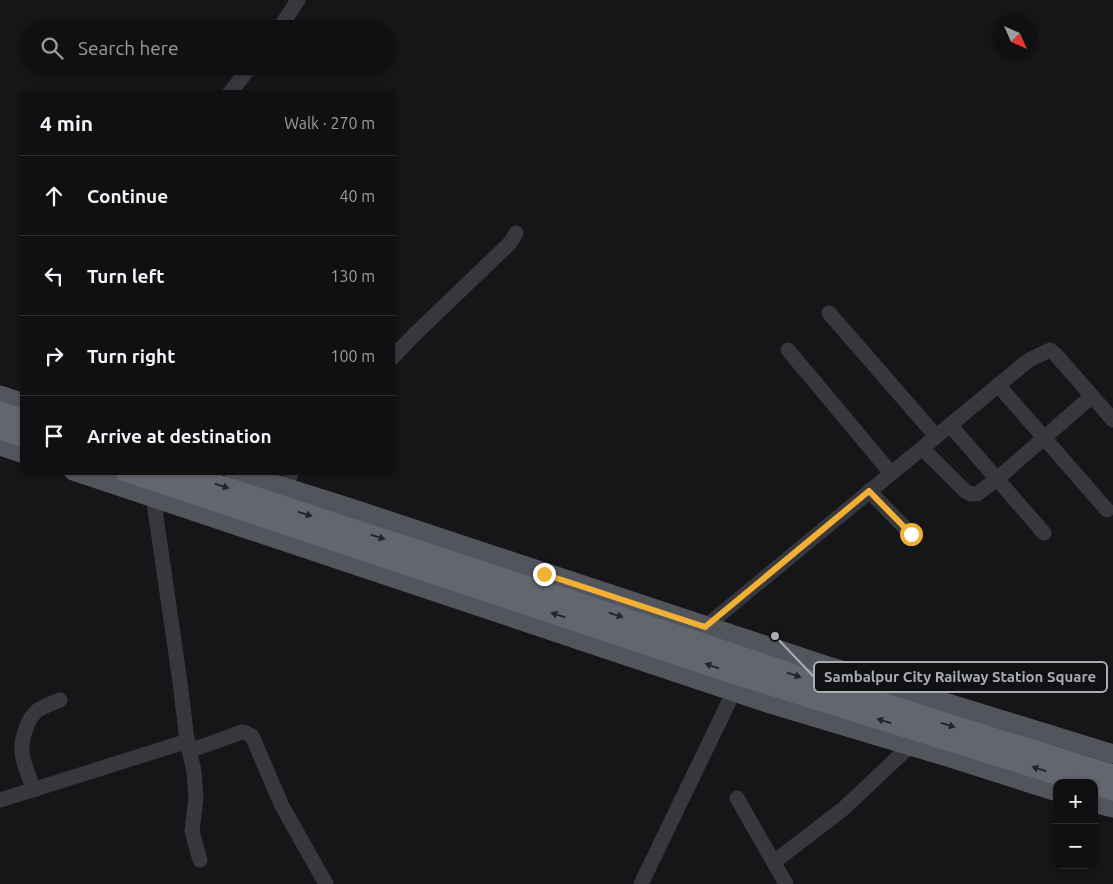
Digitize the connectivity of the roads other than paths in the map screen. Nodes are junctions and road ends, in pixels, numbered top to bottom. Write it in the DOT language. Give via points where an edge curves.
graph roads {
  1 [pos="298,0"];
  2 [pos="285,20"];
  3 [pos="244,75"];
  4 [pos="232,90"];
  5 [pos="516,233"];
  6 [pos="829,313"];
  7 [pos="788,350"];
  8 [pos="395,355"];
  9 [pos="998,385"];
  10 [pos="0,395"];
  11 [pos="1092,396"];
  12 [pos="20,402"];
  13 [pos="0,412"];
  14 [pos="20,419"];
  15 [pos="1113,420"];
  16 [pos="950,425"];
  17 [pos="0,429"];
  18 [pos="20,436"];
  19 [pos="936,436"];
  20 [pos="1043,437"];
  21 [pos="0,446"];
  22 [pos="922,448"];
  23 [pos="20,453"];
  24 [pos="891,473"];
  25 [pos="90,475"];
  26 [pos="131,475"];
  27 [pos="187,475"];
  28 [pos="258,475"];
  29 [pos="997,478"];
  30 [pos="289,480"];
  31 [pos="152,490"];
  32 [pos="869,491"];
  33 [pos="1107,510"];
  34 [pos="1044,533"];
  35 [pos="911,534"];
  36 [pos="705,627"];
  37 [pos="744,667"];
  38 [pos="60,700"];
  39 [pos="188,746"];
  40 [pos="910,746"];
  41 [pos="1113,754"];
  42 [pos="1113,774"];
  43 [pos="1074,779"];
  44 [pos="1098,786"];
  45 [pos="34,790"];
  46 [pos="1113,790"];
  47 [pos="1053,791"];
  48 [pos="737,798"];
  49 [pos="0,800"];
  50 [pos="1098,804"];
  51 [pos="1113,808"];
  52 [pos="200,860"];
  53 [pos="774,862"];
  54 [pos="326,884"];
  55 [pos="642,884"];
  56 [pos="786,884"];
  1 -- 2 [label="street"];
  3 -- 4 [label="street"];
  5 -- 8 [label="street" via="510,243"];
  6 -- 19 [label="street"];
  7 -- 24 [label="street"];
  9 -- 11 [label="street" via="1029,360 1050,350"];
  9 -- 16 [label="street"];
  9 -- 20 [label="street"];
  10 -- 12 [label="main road"];
  11 -- 15 [label="street"];
  11 -- 20 [label="street"];
  13 -- 14 [label="highway"];
  16 -- 19 [label="street"];
  16 -- 29 [label="street"];
  17 -- 18 [label="highway"];
  19 -- 22 [label="street"];
  20 -- 29 [label="street"];
  20 -- 33 [label="street"];
  21 -- 23 [label="main road"];
  22 -- 24 [label="street"];
  22 -- 29 [label="street" via="970,494 977,494"];
  24 -- 32 [label="street"];
  25 -- 31 [label="main road"];
  26 -- 31 [label="highway"];
  27 -- 37 [label="highway, one-way"];
  28 -- 30 [label="main road"];
  29 -- 34 [label="street"];
  30 -- 36 [label="main road"];
  31 -- 37 [label="highway"];
  31 -- 39 [label="street"];
  32 -- 35 [label="street"];
  32 -- 36 [label="street"];
  36 -- 37 [label="main road"];
  37 -- 40 [label="main road" via="773,705"];
  37 -- 41 [label="main road" via="969,711"];
  37 -- 42 [label="highway, one-way"];
  43 -- 37 [label="highway, one-way"];
  37 -- 55 [label="street"];
  38 -- 45 [label="street" via="38,710 24,733 22,759"];
  39 -- 45 [label="street"];
  39 -- 52 [label="street" via="196,797 192,831"];
  39 -- 54 [label="street" via="242,732 252,736 282,806"];
  40 -- 47 [label="main road"];
  40 -- 53 [label="street" via="842,809"];
  44 -- 46 [label="highway"];
  45 -- 49 [label="street"];
  48 -- 53 [label="street"];
  50 -- 51 [label="main road"];
  53 -- 56 [label="street"];
}
